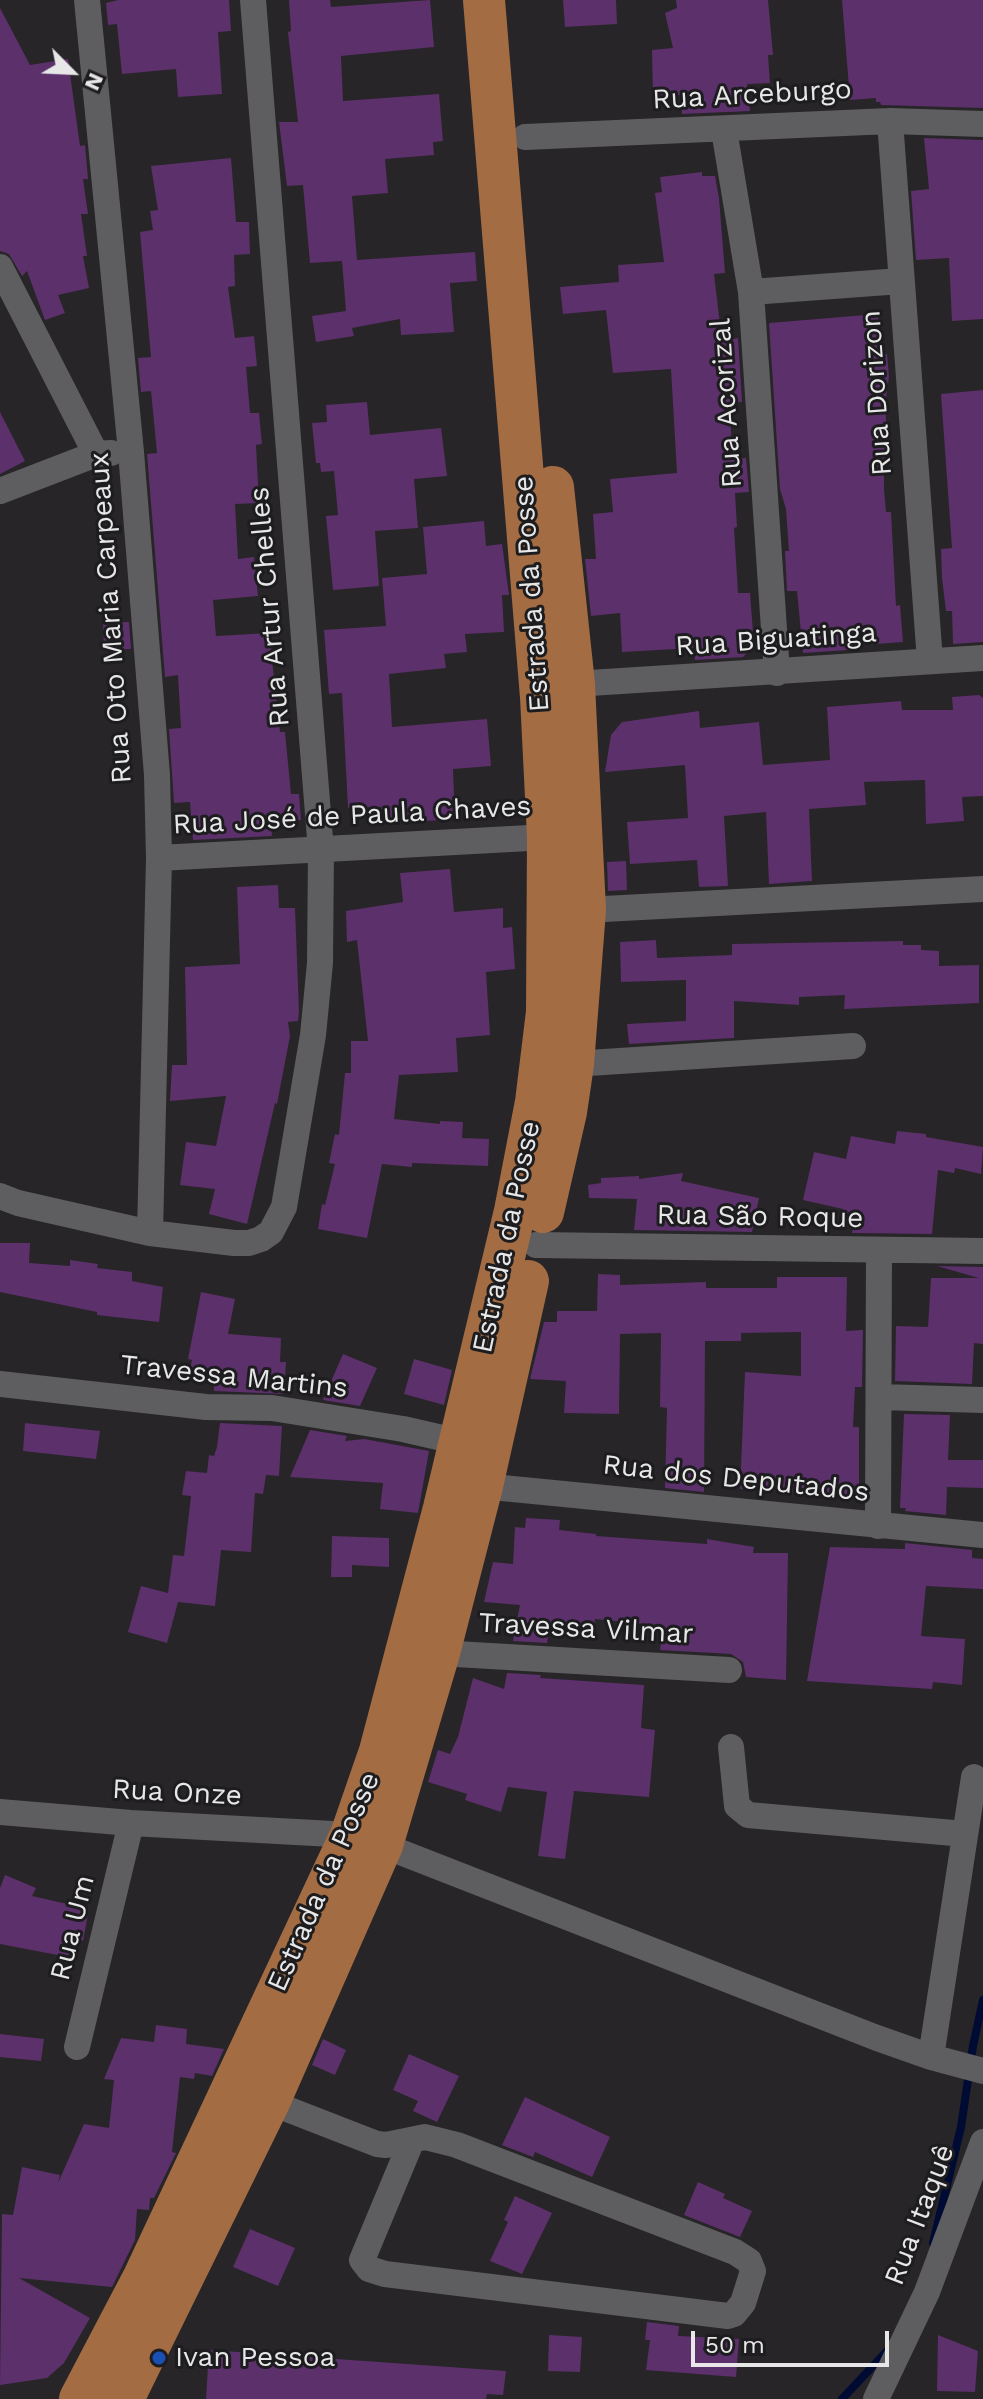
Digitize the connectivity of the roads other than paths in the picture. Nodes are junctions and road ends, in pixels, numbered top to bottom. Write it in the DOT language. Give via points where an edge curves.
graph roads {
  1 [pos="87,0"];
  2 [pos="253,0"];
  3 [pos="484,0"];
  4 [pos="512,0"];
  5 [pos="890,121"];
  6 [pos="983,124"];
  7 [pos="724,130"];
  8 [pos="525,137"];
  9 [pos="0,267"];
  10 [pos="901,281"];
  11 [pos="751,292"];
  12 [pos="131,452"];
  13 [pos="96,454"];
  14 [pos="0,491"];
  15 [pos="983,658"];
  16 [pos="930,661"];
  17 [pos="777,673"];
  18 [pos="574,684"];
  19 [pos="548,837"];
  20 [pos="321,851"];
  21 [pos="159,858"];
  22 [pos="983,889"];
  23 [pos="585,910"];
  24 [pos="853,1046"];
  25 [pos="573,1064"];
  26 [pos="0,1196"];
  27 [pos="150,1233"];
  28 [pos="536,1245"];
  29 [pos="879,1251"];
  30 [pos="983,1251"];
  31 [pos="0,1384"];
  32 [pos="880,1397"];
  33 [pos="983,1400"];
  34 [pos="460,1442"];
  35 [pos="482,1486"];
  36 [pos="878,1526"];
  37 [pos="983,1535"];
  38 [pos="439,1653"];
  39 [pos="729,1670"];
  40 [pos="731,1747"];
  41 [pos="974,1777"];
  42 [pos="0,1812"];
  43 [pos="131,1823"];
  44 [pos="965,1834"];
  45 [pos="366,1840"];
  46 [pos="77,2047"];
  47 [pos="960,2065"];
  48 [pos="269,2102"];
  49 [pos="412,2140"];
  50 [pos="983,2142"];
  51 [pos="80,2399"];
  52 [pos="123,2399"];
  53 [pos="876,2399"];
  1 -- 12 [label="street, Rua Oto Maria Carpeaux"];
  2 -- 20 [label="street, Rua Artur Chelles"];
  3 -- 19 [label="main road, Estrada da Posse"];
  4 -- 8 [label="main road, Estrada da Posse"];
  5 -- 6 [label="street, Rua Arceburgo"];
  5 -- 7 [label="street, Rua Arceburgo"];
  5 -- 10 [label="street, Rua Dorizon"];
  7 -- 8 [label="street, Rua Arceburgo"];
  7 -- 11 [label="street, Rua Acorizal"];
  8 -- 18 [label="main road, Estrada da Posse" via="557,543"];
  9 -- 13 [label="street"];
  10 -- 11 [label="street"];
  10 -- 16 [label="street, Rua Dorizon"];
  11 -- 17 [label="street, Rua Acorizal"];
  12 -- 13 [label="street"];
  12 -- 21 [label="street, Rua Oto Maria Carpeaux"];
  13 -- 14 [label="street"];
  15 -- 16 [label="street, Rua Biguatinga"];
  16 -- 17 [label="street, Rua Biguatinga"];
  17 -- 18 [label="street, Rua Biguatinga"];
  18 -- 23 [label="main road, Estrada da Posse"];
  19 -- 20 [label="street, Rua José de Paula Chaves"];
  19 -- 34 [label="main road, Estrada da Posse" via="547,1012 536,1102"];
  20 -- 21 [label="street, Rua José de Paula Chaves"];
  20 -- 27 [label="street, Rua Artur Chelles" via="313,1035 284,1207 271,1232 249,1243"];
  21 -- 27 [label="street, Rua Oto Maria Carpeaux"];
  22 -- 23 [label="street"];
  23 -- 25 [label="main road, Estrada da Posse"];
  24 -- 25 [label="street"];
  25 -- 28 [label="main road, Estrada da Posse"];
  26 -- 27 [label="street"];
  28 -- 29 [label="street, Rua São Roque"];
  28 -- 35 [label="main road, Estrada da Posse"];
  29 -- 30 [label="street, Rua São Roque"];
  29 -- 32 [label="street"];
  31 -- 34 [label="street, Travessa Martins" via="206,1407 272,1408"];
  32 -- 33 [label="street"];
  32 -- 36 [label="street"];
  34 -- 45 [label="main road, Estrada da Posse" via="380,1751"];
  35 -- 36 [label="street, Rua dos Deputados"];
  35 -- 38 [label="main road, Estrada da Posse"];
  36 -- 37 [label="street, Rua dos Deputados"];
  38 -- 39 [label="street, Travessa Vilmar"];
  38 -- 45 [label="main road, Estrada da Posse"];
  40 -- 44 [label="street" via="737,1806 748,1815"];
  41 -- 44 [label="street"];
  42 -- 43 [label="street, Rua Onze"];
  43 -- 45 [label="street, Rua Onze"];
  43 -- 46 [label="street, Rua Um"];
  44 -- 47 [label="street"];
  45 -- 47 [label="street, Estrada da Posse"];
  45 -- 48 [label="main road, Estrada da Posse"];
  45 -- 51 [label="main road, Estrada da Posse"];
  48 -- 49 [label="street" via="377,2144"];
  48 -- 52 [label="main road, Estrada da Posse"];
  49 -- 49 [label="street" via="362,2260 369,2269 728,2316 743,2303 753,2271 744,2256 457,2145 425,2137"];
  50 -- 53 [label="street, Rua Itaquê" via="927,2292"];
}
